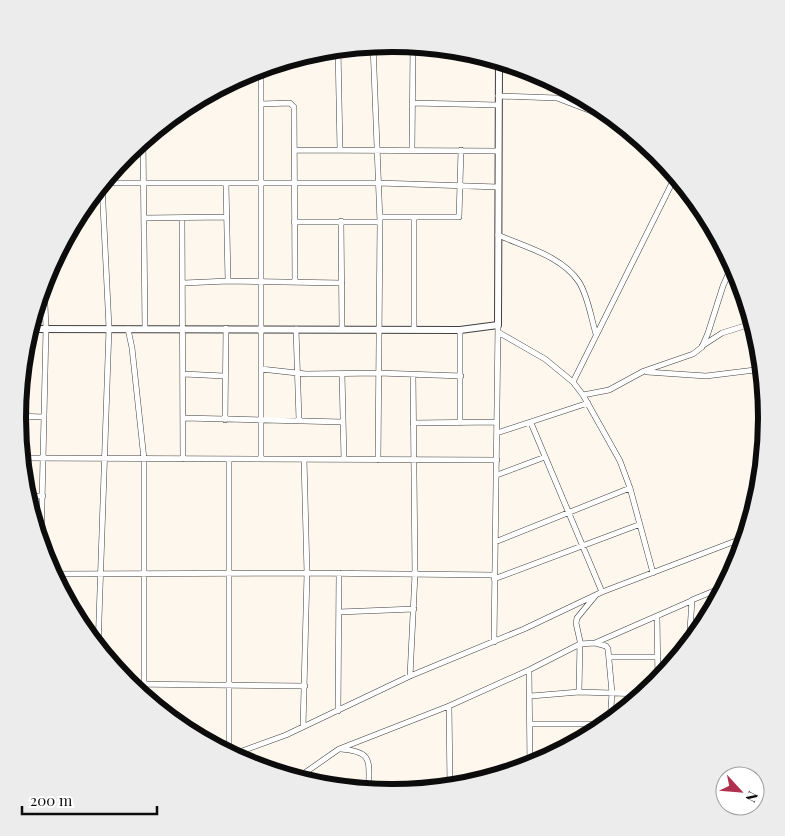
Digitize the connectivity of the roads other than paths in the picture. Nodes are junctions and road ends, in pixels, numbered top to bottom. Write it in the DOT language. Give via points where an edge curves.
graph roads {
  1 [pos="373,53"];
  2 [pos="413,53"];
  3 [pos="338,56"];
  4 [pos="498,67"];
  5 [pos="261,76"];
  6 [pos="498,96"];
  7 [pos="413,103"];
  8 [pos="261,104"];
  9 [pos="498,105"];
  10 [pos="602,117"];
  11 [pos="412,149"];
  12 [pos="294,150"];
  13 [pos="340,150"];
  14 [pos="379,150"];
  15 [pos="461,150"];
  16 [pos="498,150"];
  17 [pos="143,151"];
  18 [pos="672,182"];
  19 [pos="111,184"];
  20 [pos="143,184"];
  21 [pos="226,184"];
  22 [pos="260,184"];
  23 [pos="294,184"];
  24 [pos="379,184"];
  25 [pos="461,186"];
  26 [pos="498,187"];
  27 [pos="102,198"];
  28 [pos="226,217"];
  29 [pos="144,218"];
  30 [pos="182,218"];
  31 [pos="414,219"];
  32 [pos="380,220"];
  33 [pos="294,222"];
  34 [pos="341,222"];
  35 [pos="498,235"];
  36 [pos="729,274"];
  37 [pos="228,281"];
  38 [pos="259,281"];
  39 [pos="295,282"];
  40 [pos="184,283"];
  41 [pos="342,283"];
  42 [pos="45,303"];
  43 [pos="747,325"];
  44 [pos="109,328"];
  45 [pos="226,328"];
  46 [pos="414,328"];
  47 [pos="498,328"];
  48 [pos="38,329"];
  49 [pos="46,329"];
  50 [pos="128,329"];
  51 [pos="145,329"];
  52 [pos="183,329"];
  53 [pos="260,329"];
  54 [pos="296,329"];
  55 [pos="342,329"];
  56 [pos="381,329"];
  57 [pos="460,330"];
  58 [pos="596,334"];
  59 [pos="702,347"];
  60 [pos="261,369"];
  61 [pos="756,370"];
  62 [pos="644,371"];
  63 [pos="297,372"];
  64 [pos="379,372"];
  65 [pos="184,374"];
  66 [pos="342,374"];
  67 [pos="413,375"];
  68 [pos="224,376"];
  69 [pos="461,376"];
  70 [pos="574,382"];
  71 [pos="583,395"];
  72 [pos="588,403"];
  73 [pos="26,416"];
  74 [pos="43,417"];
  75 [pos="184,418"];
  76 [pos="261,419"];
  77 [pos="225,420"];
  78 [pos="299,420"];
  79 [pos="343,422"];
  80 [pos="497,422"];
  81 [pos="413,423"];
  82 [pos="460,423"];
  83 [pos="531,423"];
  84 [pos="497,433"];
  85 [pos="545,456"];
  86 [pos="28,458"];
  87 [pos="43,458"];
  88 [pos="104,458"];
  89 [pos="144,459"];
  90 [pos="183,459"];
  91 [pos="229,459"];
  92 [pos="261,459"];
  93 [pos="304,460"];
  94 [pos="344,460"];
  95 [pos="378,460"];
  96 [pos="414,460"];
  97 [pos="497,460"];
  98 [pos="497,475"];
  99 [pos="630,488"];
  100 [pos="35,496"];
  101 [pos="43,496"];
  102 [pos="569,513"];
  103 [pos="42,523"];
  104 [pos="638,525"];
  105 [pos="737,540"];
  106 [pos="495,542"];
  107 [pos="583,546"];
  108 [pos="228,573"];
  109 [pos="307,573"];
  110 [pos="339,573"];
  111 [pos="653,573"];
  112 [pos="61,574"];
  113 [pos="101,574"];
  114 [pos="143,574"];
  115 [pos="415,574"];
  116 [pos="494,577"];
  117 [pos="716,589"];
  118 [pos="599,594"];
  119 [pos="691,601"];
  120 [pos="414,609"];
  121 [pos="339,612"];
  122 [pos="657,616"];
  123 [pos="690,632"];
  124 [pos="98,636"];
  125 [pos="494,642"];
  126 [pos="595,643"];
  127 [pos="580,644"];
  128 [pos="609,657"];
  129 [pos="658,658"];
  130 [pos="529,670"];
  131 [pos="658,670"];
  132 [pos="410,676"];
  133 [pos="145,685"];
  134 [pos="229,686"];
  135 [pos="305,686"];
  136 [pos="579,692"];
  137 [pos="612,693"];
  138 [pos="531,696"];
  139 [pos="630,696"];
  140 [pos="449,706"];
  141 [pos="338,712"];
  142 [pos="610,713"];
  143 [pos="596,723"];
  144 [pos="531,724"];
  145 [pos="303,727"];
  146 [pos="230,745"];
  147 [pos="340,749"];
  148 [pos="240,750"];
  149 [pos="530,757"];
  150 [pos="304,773"];
  151 [pos="450,779"];
  152 [pos="369,783"];
  1 -- 14 [label="street"];
  2 -- 7 [label="street"];
  3 -- 13 [label="street"];
  4 -- 6 [label="street"];
  5 -- 8 [label="street"];
  6 -- 9 [label="street"];
  6 -- 10 [label="street" via="557,98"];
  7 -- 9 [label="street"];
  7 -- 11 [label="street"];
  8 -- 12 [label="street" via="293,104"];
  8 -- 22 [label="street"];
  9 -- 16 [label="street"];
  11 -- 14 [label="street"];
  11 -- 15 [label="street"];
  12 -- 13 [label="street"];
  12 -- 23 [label="street"];
  13 -- 14 [label="street"];
  14 -- 24 [label="street"];
  15 -- 16 [label="street"];
  15 -- 25 [label="street"];
  16 -- 26 [label="street"];
  17 -- 20 [label="street"];
  18 -- 58 [label="street"];
  19 -- 20 [label="street"];
  20 -- 21 [label="street"];
  20 -- 29 [label="street"];
  21 -- 22 [label="street"];
  21 -- 28 [label="street"];
  22 -- 23 [label="street"];
  22 -- 38 [label="street"];
  23 -- 24 [label="street"];
  23 -- 33 [label="street"];
  24 -- 25 [label="street"];
  24 -- 32 [label="street"];
  25 -- 26 [label="street"];
  25 -- 31 [label="street" via="459,218"];
  26 -- 35 [label="street"];
  27 -- 44 [label="street"];
  28 -- 30 [label="street"];
  28 -- 37 [label="street"];
  29 -- 30 [label="street"];
  29 -- 51 [label="street"];
  30 -- 40 [label="street"];
  31 -- 32 [label="street"];
  31 -- 46 [label="street"];
  32 -- 34 [label="street"];
  32 -- 56 [label="street"];
  33 -- 34 [label="street"];
  33 -- 39 [label="street"];
  34 -- 41 [label="street"];
  35 -- 47 [label="street"];
  35 -- 58 [label="street" via="569,270 580,283"];
  36 -- 59 [label="street"];
  37 -- 38 [label="street"];
  37 -- 40 [label="street"];
  38 -- 39 [label="street"];
  38 -- 53 [label="street"];
  39 -- 41 [label="street"];
  40 -- 52 [label="street"];
  41 -- 55 [label="street"];
  42 -- 49 [label="street"];
  43 -- 59 [label="street" via="722,333"];
  44 -- 49 [label="street"];
  44 -- 50 [label="street"];
  44 -- 88 [label="street"];
  45 -- 52 [label="street"];
  45 -- 53 [label="street"];
  45 -- 68 [label="street"];
  46 -- 56 [label="street"];
  46 -- 57 [label="street"];
  47 -- 57 [label="street"];
  47 -- 70 [label="street"];
  47 -- 80 [label="street"];
  48 -- 49 [label="street"];
  49 -- 74 [label="street"];
  50 -- 51 [label="street"];
  50 -- 89 [label="street"];
  51 -- 52 [label="street"];
  52 -- 65 [label="street"];
  53 -- 54 [label="street"];
  53 -- 60 [label="street"];
  54 -- 55 [label="street"];
  54 -- 63 [label="street"];
  55 -- 56 [label="street"];
  56 -- 64 [label="street"];
  57 -- 69 [label="street"];
  58 -- 70 [label="street"];
  59 -- 62 [label="street" via="683,360"];
  60 -- 63 [label="street"];
  60 -- 76 [label="street"];
  61 -- 62 [label="street" via="706,376"];
  62 -- 71 [label="street" via="609,390"];
  63 -- 66 [label="street"];
  63 -- 78 [label="street"];
  64 -- 66 [label="street"];
  64 -- 67 [label="street"];
  64 -- 95 [label="street"];
  65 -- 68 [label="street"];
  65 -- 75 [label="street"];
  66 -- 79 [label="street"];
  67 -- 69 [label="street"];
  67 -- 81 [label="street"];
  68 -- 77 [label="street"];
  69 -- 82 [label="street"];
  70 -- 71 [label="street"];
  71 -- 72 [label="street"];
  72 -- 83 [label="street"];
  72 -- 99 [label="street" via="620,461"];
  73 -- 74 [label="street"];
  74 -- 87 [label="street"];
  75 -- 77 [label="street"];
  75 -- 90 [label="street"];
  76 -- 77 [label="street"];
  76 -- 78 [label="street"];
  76 -- 92 [label="street"];
  78 -- 79 [label="street"];
  79 -- 94 [label="street"];
  80 -- 82 [label="street"];
  80 -- 84 [label="street"];
  81 -- 82 [label="street"];
  81 -- 96 [label="street"];
  83 -- 84 [label="street"];
  83 -- 85 [label="street"];
  84 -- 97 [label="street"];
  85 -- 98 [label="street"];
  85 -- 102 [label="street"];
  86 -- 87 [label="street"];
  87 -- 88 [label="street"];
  87 -- 101 [label="street"];
  88 -- 89 [label="street"];
  88 -- 113 [label="street"];
  89 -- 90 [label="street"];
  89 -- 114 [label="street"];
  90 -- 91 [label="street"];
  91 -- 92 [label="street"];
  91 -- 108 [label="street"];
  92 -- 93 [label="street"];
  93 -- 94 [label="street"];
  93 -- 109 [label="street"];
  94 -- 95 [label="street"];
  95 -- 96 [label="street"];
  96 -- 97 [label="street"];
  96 -- 115 [label="street"];
  97 -- 98 [label="street"];
  98 -- 106 [label="street"];
  99 -- 102 [label="street"];
  99 -- 104 [label="street"];
  100 -- 101 [label="street"];
  101 -- 103 [label="street"];
  102 -- 106 [label="street"];
  102 -- 107 [label="street"];
  104 -- 107 [label="street"];
  104 -- 111 [label="street"];
  105 -- 111 [label="street"];
  106 -- 116 [label="street"];
  107 -- 116 [label="street"];
  107 -- 118 [label="street"];
  108 -- 109 [label="street"];
  108 -- 114 [label="street"];
  108 -- 134 [label="street"];
  109 -- 110 [label="street"];
  109 -- 135 [label="street"];
  110 -- 115 [label="street"];
  110 -- 121 [label="street"];
  111 -- 118 [label="street"];
  112 -- 113 [label="street"];
  113 -- 114 [label="street"];
  113 -- 124 [label="street"];
  114 -- 133 [label="street"];
  115 -- 116 [label="street"];
  115 -- 120 [label="street"];
  116 -- 125 [label="street"];
  117 -- 119 [label="street"];
  118 -- 125 [label="street"];
  118 -- 127 [label="street" via="577,618"];
  119 -- 122 [label="street"];
  119 -- 123 [label="street"];
  120 -- 121 [label="street"];
  120 -- 132 [label="street"];
  121 -- 141 [label="street"];
  122 -- 126 [label="street"];
  122 -- 129 [label="street"];
  125 -- 132 [label="street"];
  126 -- 127 [label="street"];
  126 -- 128 [label="street" via="606,646"];
  127 -- 130 [label="street"];
  127 -- 136 [label="street"];
  128 -- 129 [label="street"];
  128 -- 137 [label="street"];
  129 -- 131 [label="street"];
  130 -- 138 [label="street"];
  130 -- 140 [label="street"];
  132 -- 141 [label="street"];
  133 -- 134 [label="street"];
  134 -- 135 [label="street"];
  134 -- 146 [label="street"];
  135 -- 145 [label="street"];
  136 -- 137 [label="street"];
  136 -- 138 [label="street"];
  137 -- 139 [label="street"];
  137 -- 142 [label="street"];
  138 -- 144 [label="street"];
  140 -- 147 [label="street"];
  140 -- 151 [label="street"];
  141 -- 145 [label="street"];
  143 -- 144 [label="street"];
  144 -- 149 [label="street"];
  145 -- 148 [label="street"];
  147 -- 150 [label="street"];
  147 -- 152 [label="street" via="365,754"];
}
